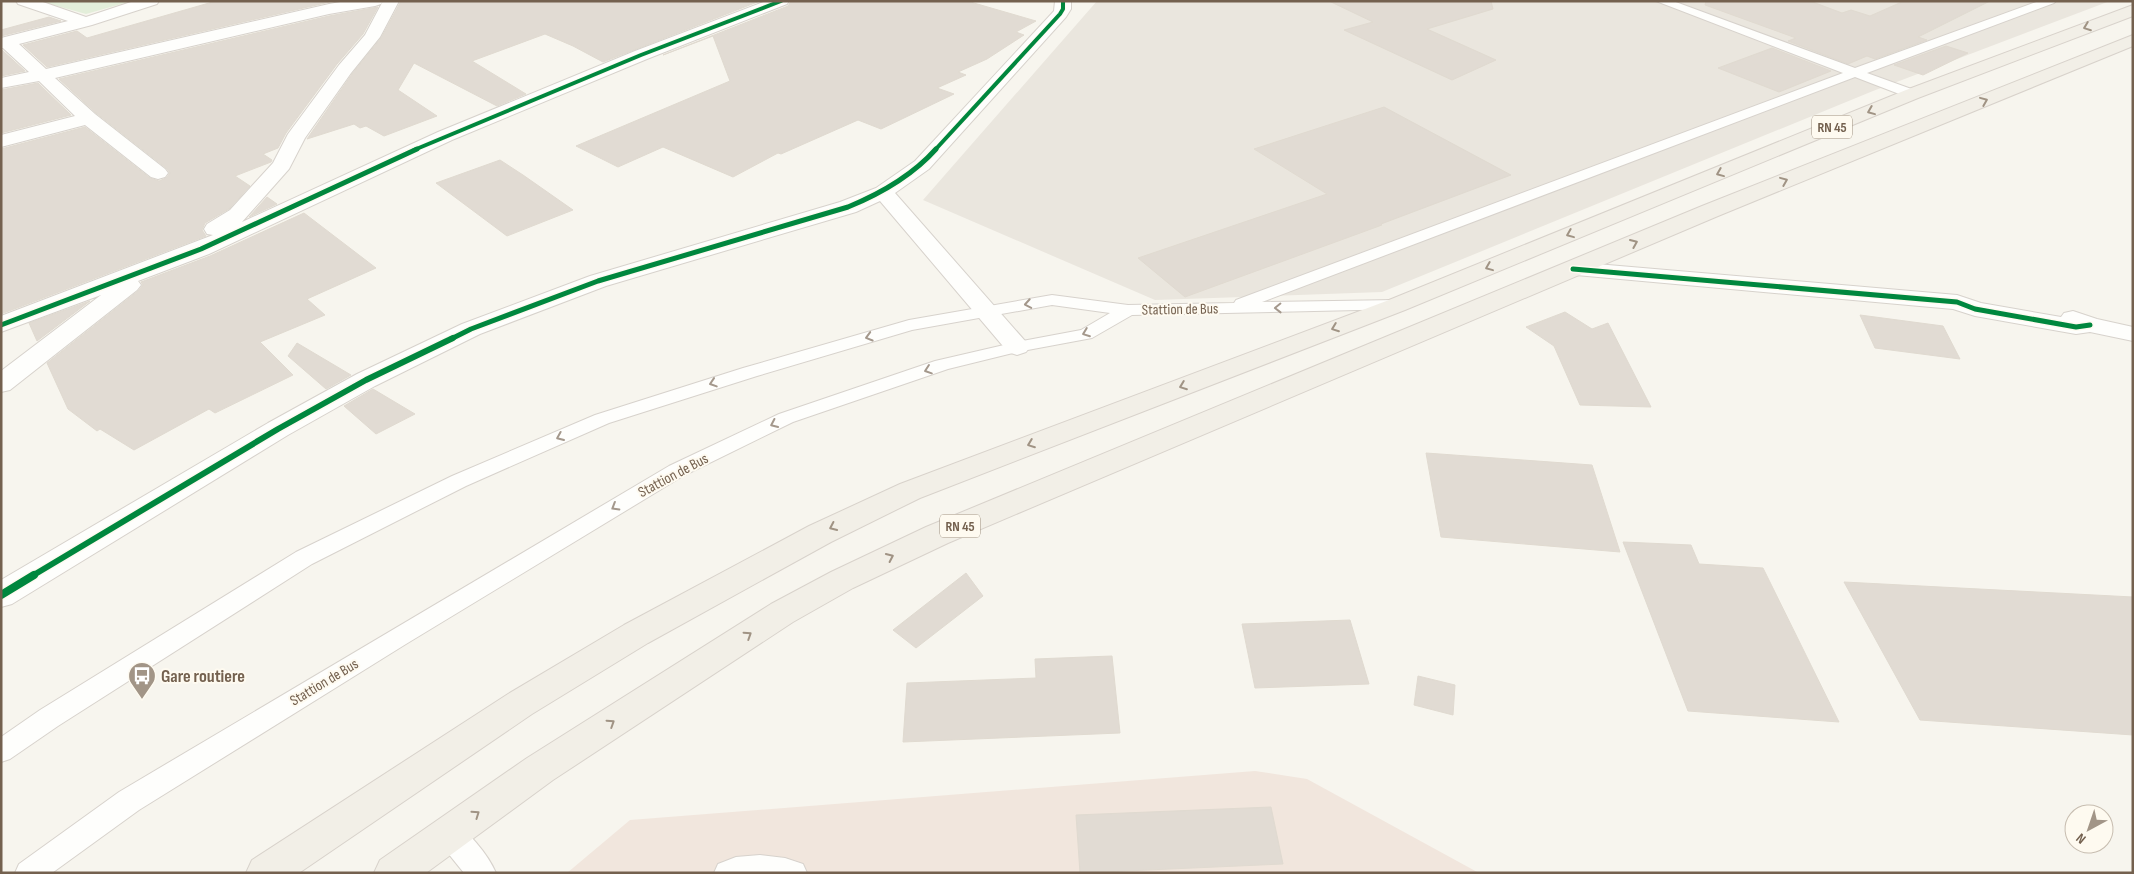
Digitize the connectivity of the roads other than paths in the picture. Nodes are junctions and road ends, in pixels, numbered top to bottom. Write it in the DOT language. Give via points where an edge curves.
graph roads {
  1 [pos="24,1"];
  2 [pos="151,1"];
  3 [pos="309,1"];
  4 [pos="375,1"];
  5 [pos="391,1"];
  6 [pos="780,1"];
  7 [pos="1063,1"];
  8 [pos="1662,1"];
  9 [pos="2050,1"];
  10 [pos="329,9"];
  11 [pos="2133,10"];
  12 [pos="86,22"];
  13 [pos="2133,40"];
  14 [pos="4,42"];
  15 [pos="1854,72"];
  16 [pos="44,76"];
  17 [pos="1,83"];
  18 [pos="1912,94"];
  19 [pos="1956,112"];
  20 [pos="88,118"];
  21 [pos="1,141"];
  22 [pos="158,173"];
  23 [pos="883,192"];
  24 [pos="1534,249"];
  25 [pos="1573,268"];
  26 [pos="150,269"];
  27 [pos="1397,305"];
  28 [pos="1228,309"];
  29 [pos="1128,310"];
  30 [pos="987,312"];
  31 [pos="1,325"];
  32 [pos="2133,334"];
  33 [pos="1017,347"];
  34 [pos="1,384"];
  35 [pos="1,595"];
  36 [pos="1,751"];
  37 [pos="449,833"];
  38 [pos="29,873"];
  39 [pos="266,873"];
  40 [pos="394,873"];
  41 [pos="482,873"];
  42 [pos="728,873"];
  43 [pos="793,873"];
  1 -- 12 [label="street"];
  2 -- 12 [label="street"];
  3 -- 10 [label="street"];
  4 -- 10 [label="street"];
  5 -- 26 [label="street" via="372,37 295,138 282,165 238,215"];
  6 -- 26 [label="street" via="445,136 201,249"];
  7 -- 23 [label="street" via="1060,14 922,165"];
  8 -- 15 [label="lane"];
  9 -- 15 [label="lane"];
  10 -- 16 [label="street"];
  11 -- 18 [label="main road, RN 45, one-way"];
  12 -- 14 [label="street"];
  19 -- 13 [label="main road, RN 45, one-way"];
  14 -- 16 [label="street"];
  15 -- 18 [label="lane"];
  15 -- 28 [label="lane"];
  16 -- 17 [label="street"];
  16 -- 20 [label="street"];
  18 -- 19 [label="main road"];
  18 -- 24 [label="main road, RN 45, one-way"];
  25 -- 19 [label="main road, RN 45, one-way"];
  20 -- 21 [label="street"];
  20 -- 22 [label="street"];
  23 -- 30 [label="street"];
  23 -- 35 [label="street" via="848,207 598,281 462,333 366,380 278,429"];
  24 -- 25 [label="main road"];
  24 -- 27 [label="main road, RN 45, one-way"];
  25 -- 32 [label="street" via="1957,302 1975,309"];
  37 -- 25 [label="main road, RN 45, one-way" via="647,699 782,613 842,580 936,535"];
  26 -- 31 [label="street"];
  26 -- 34 [label="street"];
  27 -- 28 [label="lane, Stattion de Bus, one-way"];
  27 -- 39 [label="main road, RN 45, one-way" via="910,491 820,534 652,625 520,704"];
  28 -- 29 [label="lane, Stattion de Bus"];
  29 -- 30 [label="lane, one-way" via="1052,300"];
  29 -- 33 [label="lane, Stattion de Bus, one-way" via="1086,334"];
  30 -- 33 [label="street"];
  30 -- 36 [label="lane, one-way" via="909,325 602,419 459,481 304,558"];
  33 -- 38 [label="lane, Stattion de Bus, one-way" via="942,365 786,418 676,471 129,801"];
  37 -- 40 [label="main road, RN 45"];
  37 -- 41 [label="lane"];
  42 -- 43 [label="lane" via="778,868"];
}
